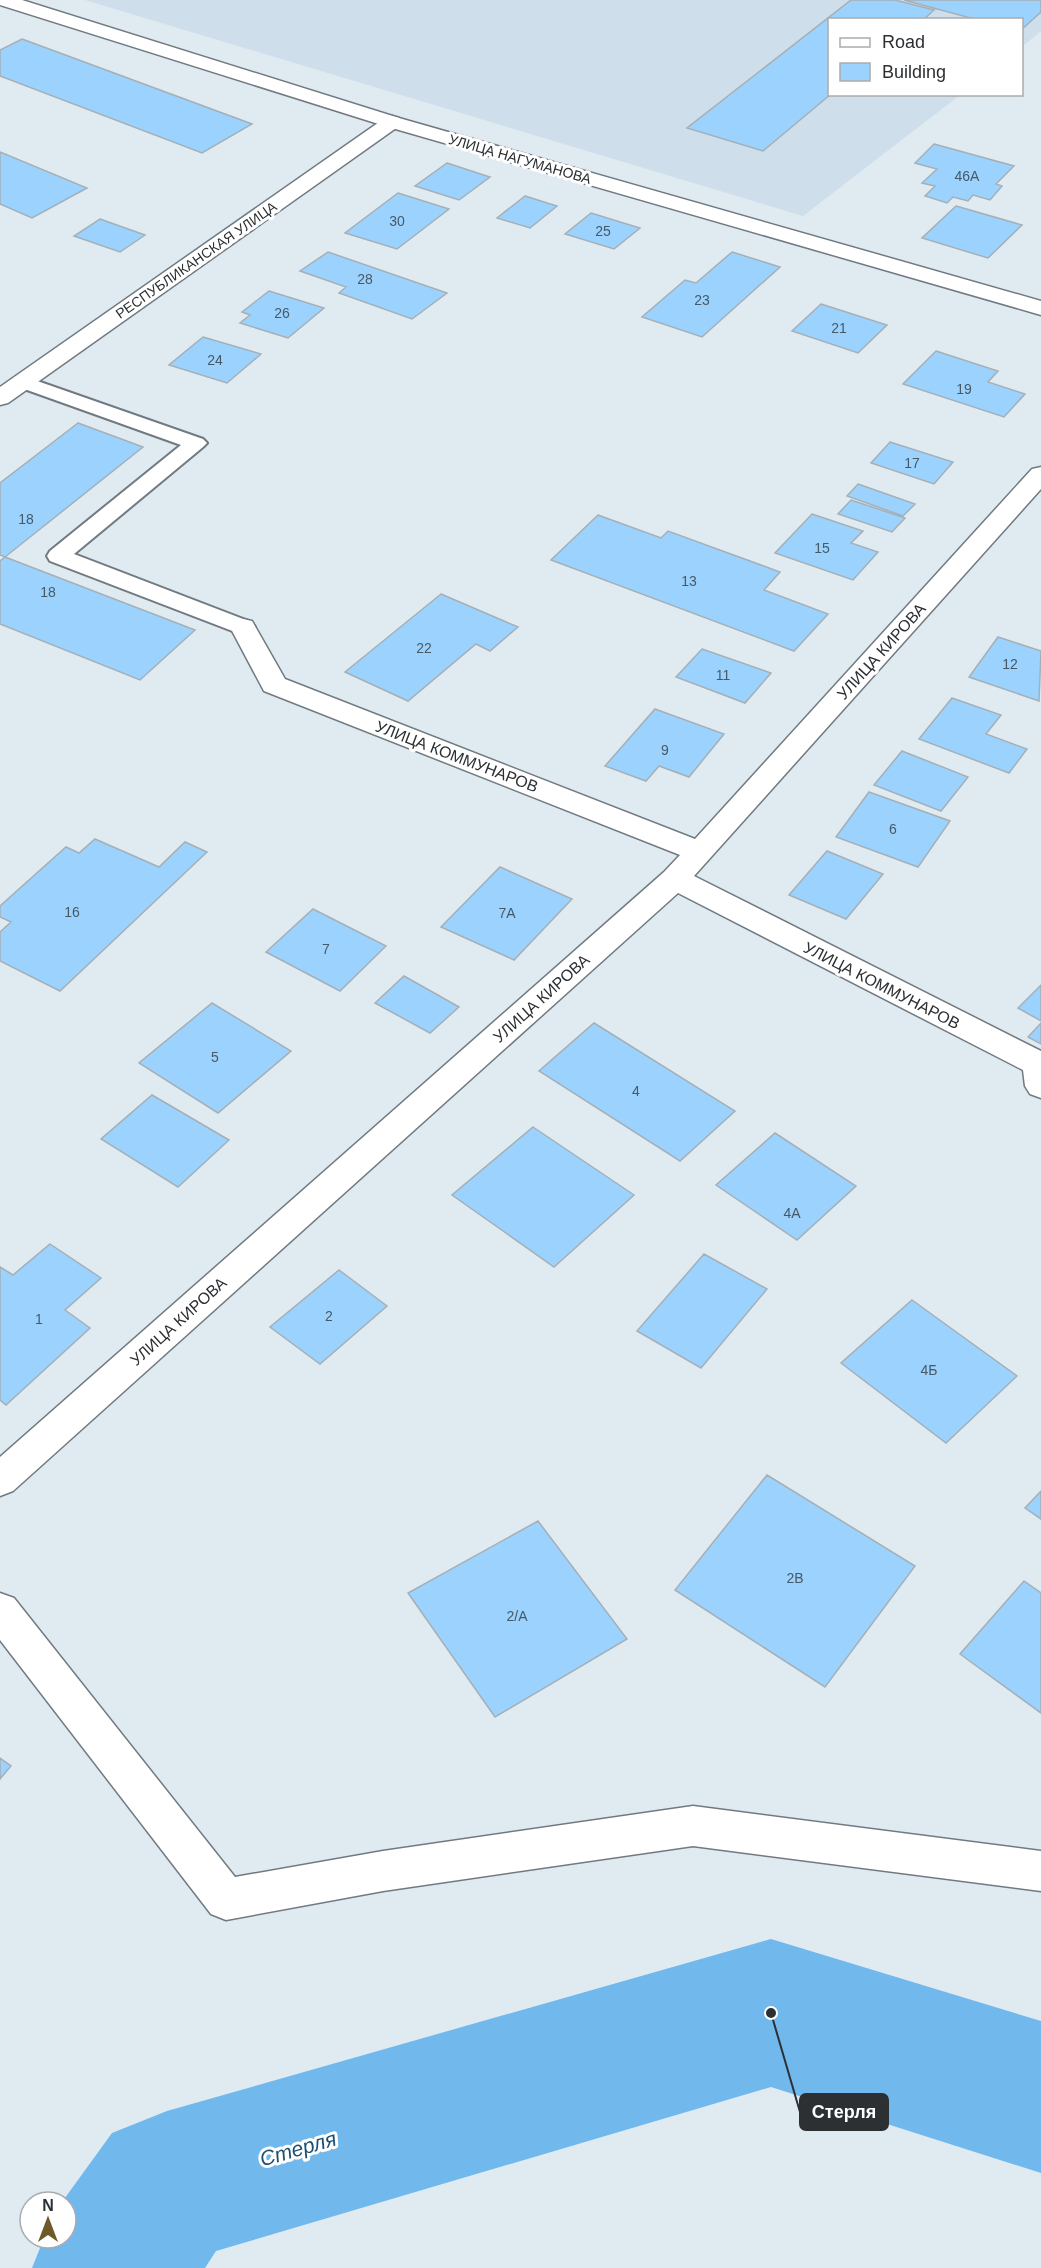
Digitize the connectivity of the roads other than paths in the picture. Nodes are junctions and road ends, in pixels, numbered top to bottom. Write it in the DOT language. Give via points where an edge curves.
graph roads {
  1 [pos="2,0"];
  2 [pos="392,122"];
  3 [pos="1041,308"];
  4 [pos="23,382"];
  5 [pos="0,398"];
  6 [pos="1041,474"];
  7 [pos="243,627"];
  8 [pos="700,852"];
  9 [pos="675,879"];
  10 [pos="1041,1086"];
  11 [pos="0,1480"];
  12 [pos="0,1610"];
  13 [pos="1041,1871"];
  1 -- 2 [label="street, УЛИЦА НАГУМАНОВА"];
  2 -- 3 [label="street, УЛИЦА НАГУМАНОВА"];
  2 -- 4 [label="street, РЕСПУБЛИКАНСКАЯ УЛИЦА"];
  4 -- 5 [label="street, РЕСПУБЛИКАНСКАЯ УЛИЦА"];
  4 -- 7 [label="lane" via="196,443 58,556"];
  6 -- 8 [label="street, УЛИЦА КИРОВА"];
  7 -- 8 [label="street, УЛИЦА КОММУНАРОВ" via="274,685"];
  8 -- 9 [label="street, УЛИЦА КИРОВА"];
  9 -- 10 [label="street, УЛИЦА КОММУНАРОВ" via="1038,1064"];
  9 -- 11 [label="street, УЛИЦА КИРОВА"];
  12 -- 13 [label="street" via="226,1899 383,1871 693,1826"];
}
